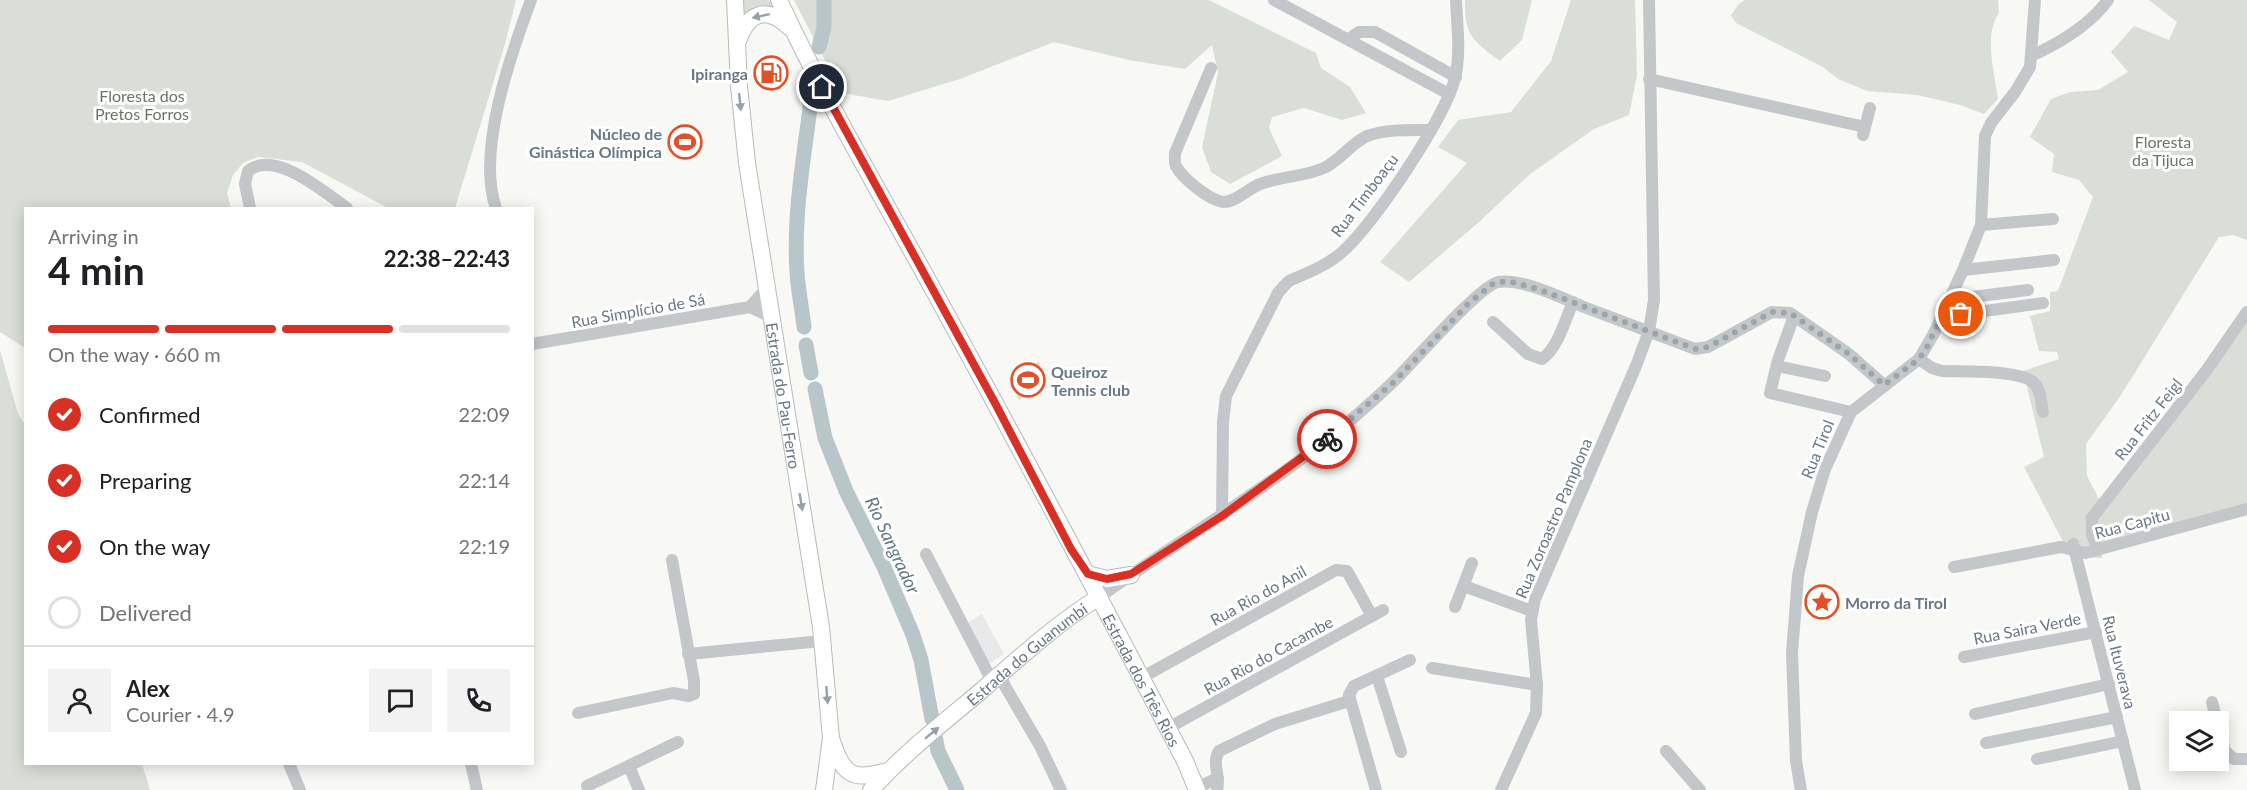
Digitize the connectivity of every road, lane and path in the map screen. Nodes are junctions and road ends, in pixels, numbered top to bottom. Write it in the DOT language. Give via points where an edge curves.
graph roads {
  1 [pos="531,0"];
  2 [pos="735,0"];
  3 [pos="779,0"];
  4 [pos="1274,0"];
  5 [pos="1456,0"];
  6 [pos="1649,0"];
  7 [pos="2035,0"];
  8 [pos="2108,0"];
  9 [pos="794,32"];
  10 [pos="1349,39"];
  11 [pos="737,43"];
  12 [pos="2031,56"];
  13 [pos="1211,68"];
  14 [pos="1456,77"];
  15 [pos="1649,79"];
  16 [pos="1449,94"];
  17 [pos="1870,108"];
  18 [pos="1431,130"];
  19 [pos="250,207"];
  20 [pos="345,207"];
  21 [pos="495,207"];
  22 [pos="2053,219"];
  23 [pos="1981,225"];
  24 [pos="2054,260"];
  25 [pos="1963,270"];
  26 [pos="766,289"];
  27 [pos="2028,290"];
  28 [pos="1948,300"];
  29 [pos="1573,302"];
  30 [pos="2043,303"];
  31 [pos="750,307"];
  32 [pos="2247,312"];
  33 [pos="1794,316"];
  34 [pos="771,317"];
  35 [pos="1941,317"];
  36 [pos="1493,322"];
  37 [pos="1649,331"];
  38 [pos="534,344"];
  39 [pos="1919,359"];
  40 [pos="1777,366"];
  41 [pos="1825,376"];
  42 [pos="1884,385"];
  43 [pos="1851,412"];
  44 [pos="2043,412"];
  45 [pos="2247,509"];
  46 [pos="1222,516"];
  47 [pos="2074,546"];
  48 [pos="2098,550"];
  49 [pos="926,554"];
  50 [pos="672,560"];
  51 [pos="1472,563"];
  52 [pos="1954,567"];
  53 [pos="1085,571"];
  54 [pos="1131,574"];
  55 [pos="1464,586"];
  56 [pos="1100,597"];
  57 [pos="1455,607"];
  58 [pos="1080,609"];
  59 [pos="1532,611"];
  60 [pos="1378,613"];
  61 [pos="1117,632"];
  62 [pos="2096,632"];
  63 [pos="822,640"];
  64 [pos="688,654"];
  65 [pos="1964,657"];
  66 [pos="1410,660"];
  67 [pos="1432,668"];
  68 [pos="1377,676"];
  69 [pos="996,677"];
  70 [pos="1142,678"];
  71 [pos="2109,684"];
  72 [pos="1537,685"];
  73 [pos="1349,701"];
  74 [pos="2212,702"];
  75 [pos="2214,711"];
  76 [pos="578,713"];
  77 [pos="1975,714"];
  78 [pos="2117,717"];
  79 [pos="1168,728"];
  80 [pos="831,738"];
  81 [pos="2123,741"];
  82 [pos="678,742"];
  83 [pos="1986,743"];
  84 [pos="1666,751"];
  85 [pos="1401,752"];
  86 [pos="2229,754"];
  87 [pos="2037,759"];
  88 [pos="2247,759"];
  89 [pos="289,765"];
  90 [pos="471,765"];
  91 [pos="629,766"];
  92 [pos="888,771"];
  93 [pos="1217,784"];
  94 [pos="587,786"];
  95 [pos="1197,789"];
  96 [pos="300,790"];
  97 [pos="477,790"];
  98 [pos="639,790"];
  99 [pos="824,790"];
  100 [pos="871,790"];
  101 [pos="1061,790"];
  102 [pos="1376,790"];
  103 [pos="1501,790"];
  104 [pos="1700,790"];
  105 [pos="1801,790"];
  106 [pos="2134,790"];
  1 -- 21 [label="street" via="503,82 496,116 491,178"];
  2 -- 11 [label="main road, Estrada do Pau-Ferro"];
  3 -- 9 [label="main road, Estrada dos Três Rios"];
  4 -- 10 [label="street"];
  5 -- 14 [label="street, Rua Timboaçu"];
  6 -- 15 [label="street"];
  7 -- 12 [label="street, Rua Tirol"];
  8 -- 12 [label="street" via="2072,34"];
  9 -- 11 [label="main road, one-way" via="779,17 764,14 745,24"];
  9 -- 53 [label="main road, Estrada dos Três Rios"];
  10 -- 14 [label="street" via="1359,32 1375,32"];
  10 -- 16 [label="street"];
  11 -- 26 [label="main road, Estrada do Pau-Ferro, one-way" via="747,162"];
  12 -- 23 [label="street, Rua Tirol" via="2026,76 1985,136"];
  13 -- 18 [label="street" via="1174,153 1177,168 1200,191 1221,202 1262,183 1325,167 1366,136"];
  14 -- 16 [label="street, Rua Timboaçu"];
  15 -- 17 [label="street" via="1864,131"];
  15 -- 37 [label="street" via="1654,300"];
  16 -- 18 [label="street, Rua Timboaçu"];
  18 -- 46 [label="street, Rua Timboaçu" via="1356,238 1330,262 1289,281 1278,293 1226,396"];
  19 -- 20 [label="street" via="245,184 248,171 273,164"];
  22 -- 23 [label="street"];
  23 -- 25 [label="street, Rua Tirol"];
  24 -- 25 [label="street"];
  25 -- 28 [label="street, Rua Tirol"];
  26 -- 31 [label="street"];
  26 -- 34 [label="main road, Estrada do Pau-Ferro"];
  27 -- 28 [label="street"];
  28 -- 35 [label="street, Rua Tirol"];
  29 -- 36 [label="street" via="1555,343 1542,359 1528,354"];
  29 -- 37 [label="street, Estrada do Guanumbi"];
  29 -- 46 [label="street, Estrada do Guanumbi" via="1508,281 1494,283 1469,303 1369,404 1311,453"];
  30 -- 35 [label="street"];
  31 -- 34 [label="street"];
  31 -- 38 [label="street, Rua Simplício de Sá"];
  32 -- 48 [label="street, Rua Fritz Feigl" via="2092,518"];
  33 -- 37 [label="street, Estrada do Guanumbi" via="1772,312 1701,349"];
  33 -- 40 [label="street"];
  33 -- 42 [label="street" via="1849,354"];
  34 -- 63 [label="main road, Estrada do Pau-Ferro, one-way"];
  35 -- 39 [label="street, Rua Tirol"];
  37 -- 59 [label="street, Rua Zoroastro Pamplona"];
  39 -- 42 [label="street, Rua Tirol"];
  39 -- 44 [label="street" via="1942,371 2009,374 2029,379 2036,385"];
  40 -- 41 [label="street"];
  40 -- 43 [label="street" via="1770,393"];
  42 -- 43 [label="street, Rua Tirol"];
  43 -- 105 [label="street, Rua Tirol" via="1825,469 1798,576 1792,653 1796,761"];
  45 -- 48 [label="street, Rua Capitu"];
  46 -- 54 [label="street, Estrada do Guanumbi"];
  47 -- 48 [label="street, Rua Capitu" via="2085,553"];
  47 -- 52 [label="street, Rua Capitu"];
  47 -- 62 [label="street, Rua Ituverava"];
  49 -- 69 [label="street"];
  50 -- 64 [label="street"];
  51 -- 55 [label="street"];
  53 -- 54 [label="main road" via="1107,579"];
  53 -- 56 [label="main road, Estrada dos Três Rios"];
  53 -- 58 [label="main road" via="1086,587"];
  54 -- 56 [label="street, Estrada do Guanumbi"];
  55 -- 57 [label="street"];
  55 -- 59 [label="street"];
  56 -- 58 [label="main road, Estrada do Guanumbi"];
  56 -- 61 [label="main road, Estrada dos Três Rios"];
  58 -- 61 [label="main road" via="1098,613"];
  58 -- 69 [label="main road, Estrada do Guanumbi"];
  59 -- 72 [label="street, Rua Zoroastro Pamplona"];
  60 -- 70 [label="street, Rua Rio do Anil" via="1347,571 1336,570"];
  60 -- 79 [label="street, Rua Rio do Cacambe"];
  61 -- 70 [label="main road, Estrada dos Três Rios"];
  62 -- 65 [label="street, Rua Saira Verde"];
  62 -- 71 [label="street, Rua Ituverava"];
  63 -- 64 [label="street"];
  63 -- 80 [label="main road, Estrada do Pau-Ferro, one-way"];
  64 -- 76 [label="street" via="694,694 673,693"];
  66 -- 68 [label="street"];
  67 -- 72 [label="street"];
  68 -- 73 [label="street" via="1354,687"];
  68 -- 85 [label="street"];
  92 -- 69 [label="main road, Estrada do Guanumbi, one-way"];
  69 -- 101 [label="street" via="1005,686"];
  70 -- 79 [label="main road, Estrada dos Três Rios"];
  71 -- 77 [label="street"];
  71 -- 78 [label="street, Rua Ituverava"];
  72 -- 103 [label="street, Rua Zoroastro Pamplona" via="1536,713"];
  73 -- 93 [label="street" via="1275,723 1219,751 1215,762"];
  73 -- 102 [label="street"];
  74 -- 75 [label="street"];
  78 -- 81 [label="street, Rua Ituverava"];
  78 -- 83 [label="street"];
  79 -- 95 [label="main road, Estrada dos Três Rios"];
  80 -- 92 [label="main road" via="837,759 849,774 870,776"];
  80 -- 99 [label="main road, Estrada do Pau-Ferro"];
  81 -- 87 [label="street"];
  81 -- 106 [label="street, Rua Ituverava"];
  82 -- 91 [label="street"];
  84 -- 104 [label="street"];
  86 -- 88 [label="street" via="2235,759"];
  89 -- 96 [label="street"];
  90 -- 97 [label="street"];
  91 -- 94 [label="street"];
  91 -- 98 [label="street"];
  92 -- 100 [label="main road, Estrada do Guanumbi"];
  93 -- 95 [label="street"];
}
